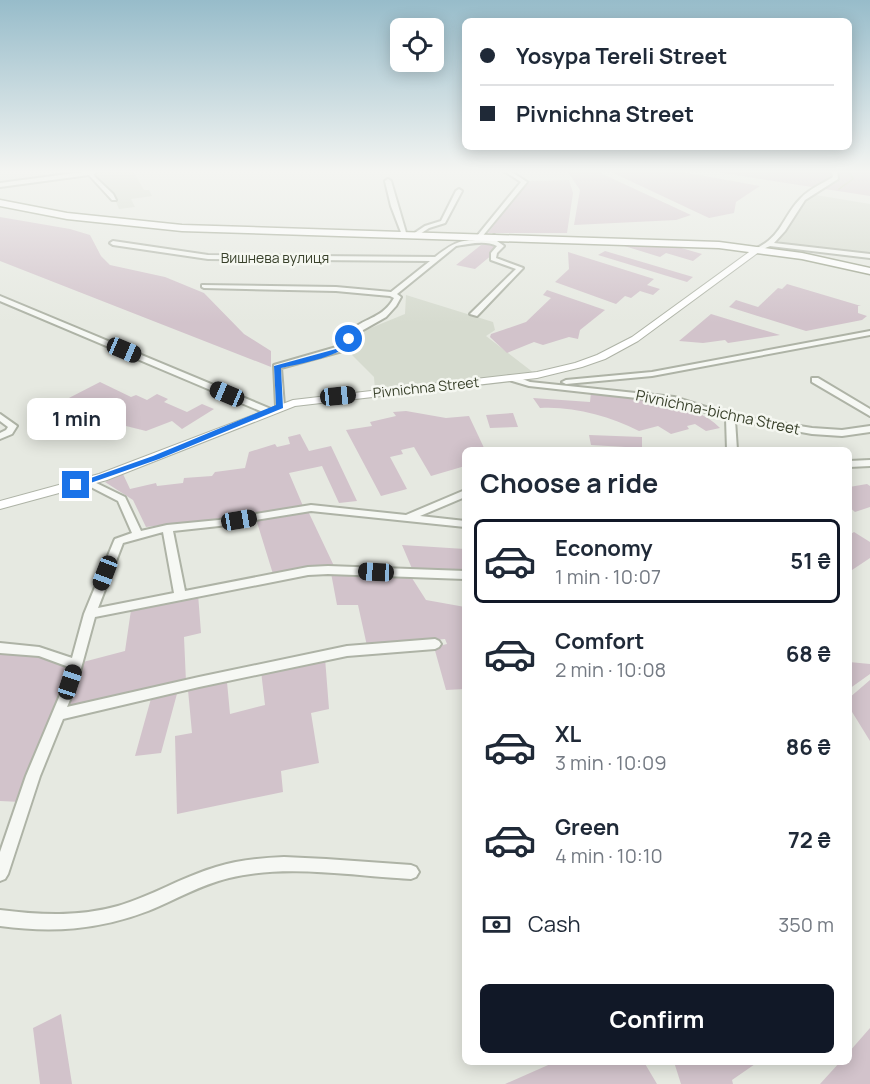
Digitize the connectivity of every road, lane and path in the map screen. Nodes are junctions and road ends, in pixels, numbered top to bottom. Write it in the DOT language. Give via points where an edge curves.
graph roads {
  1 [pos="121,222"];
  2 [pos="403,222"];
  3 [pos="442,222"];
  4 [pos="492,222"];
  5 [pos="789,222"];
  6 [pos="410,235"];
  7 [pos="479,237"];
  8 [pos="494,239"];
  9 [pos="113,243"];
  10 [pos="771,244"];
  11 [pos="759,249"];
  12 [pos="870,255"];
  13 [pos="437,259"];
  14 [pos="870,271"];
  15 [pos="204,286"];
  16 [pos="392,294"];
  17 [pos="0,298"];
  18 [pos="474,314"];
  19 [pos="870,333"];
  20 [pos="512,378"];
  21 [pos="815,380"];
  22 [pos="529,384"];
  23 [pos="280,406"];
  24 [pos="268,411"];
  25 [pos="870,413"];
  26 [pos="0,417"];
  27 [pos="730,417"];
  28 [pos="870,429"];
  29 [pos="0,436"];
  30 [pos="732,447"];
  31 [pos="870,463"];
  32 [pos="852,464"];
  33 [pos="88,482"];
  34 [pos="462,494"];
  35 [pos="0,505"];
  36 [pos="409,517"];
  37 [pos="462,524"];
  38 [pos="166,528"];
  39 [pos="138,535"];
  40 [pos="462,575"];
  41 [pos="180,596"];
  42 [pos="90,614"];
  43 [pos="435,644"];
  44 [pos="0,648"];
  45 [pos="77,663"];
  46 [pos="58,715"];
  47 [pos="411,872"];
  48 [pos="0,874"];
  49 [pos="0,918"];
  1 -- 6 [label="highway" via="182,228"];
  2 -- 6 [label="street"];
  3 -- 6 [label="street"];
  4 -- 7 [label="street"];
  5 -- 10 [label="street, Pivnichna Street"];
  6 -- 7 [label="highway"];
  7 -- 8 [label="highway"];
  8 -- 11 [label="highway" via="684,242"];
  8 -- 13 [label="street" via="460,243"];
  8 -- 18 [label="street" via="501,246 493,259 520,268"];
  9 -- 13 [label="street, Вишнева вулиця" via="208,257"];
  10 -- 11 [label="street, Pivnichna Street"];
  10 -- 12 [label="street"];
  11 -- 14 [label="highway"];
  11 -- 20 [label="street, Pivnichna Street" via="613,351 564,370"];
  13 -- 16 [label="street"];
  15 -- 16 [label="street"];
  16 -- 23 [label="street" via="398,297 387,313 351,333 344,348 277,367"];
  17 -- 24 [label="street"];
  19 -- 22 [label="street, Pivnichna-bichna Street" via="652,374"];
  20 -- 22 [label="street, Pivnichna-bichna Street"];
  20 -- 23 [label="street, Pivnichna Street" via="316,398"];
  21 -- 25 [label="street"];
  22 -- 27 [label="street, Pivnichna-bichna Street" via="674,400"];
  23 -- 24 [label="street, Pivnichna Street"];
  24 -- 33 [label="street, Pivnichna Street"];
  26 -- 29 [label="street" via="13,426"];
  27 -- 28 [label="street, Pivnichna-bichna Street" via="812,431 842,433"];
  27 -- 30 [label="street"];
  31 -- 32 [label="street"];
  33 -- 35 [label="street, Pivnichna Street"];
  33 -- 39 [label="street" via="122,499"];
  34 -- 36 [label="street"];
  36 -- 37 [label="street"];
  36 -- 38 [label="street" via="312,508"];
  38 -- 39 [label="street"];
  38 -- 41 [label="street"];
  39 -- 42 [label="street" via="119,541"];
  40 -- 41 [label="street" via="328,570"];
  41 -- 42 [label="street"];
  42 -- 45 [label="street"];
  43 -- 46 [label="street" via="328,654"];
  44 -- 45 [label="street"];
  45 -- 46 [label="street"];
  46 -- 48 [label="street"];
  47 -- 49 [label="street" via="294,865 241,868 134,909 86,922 36,923"];
}
